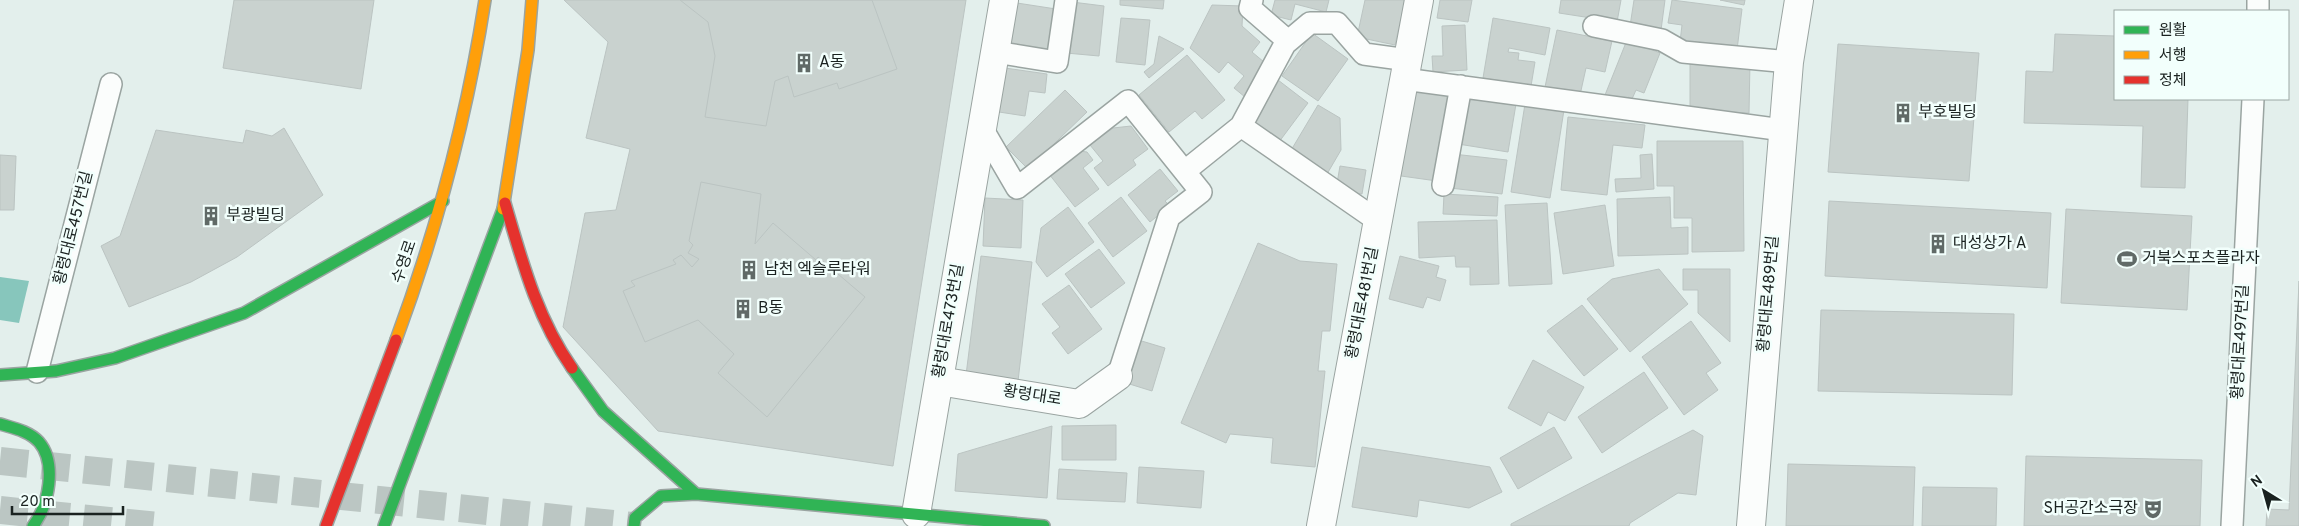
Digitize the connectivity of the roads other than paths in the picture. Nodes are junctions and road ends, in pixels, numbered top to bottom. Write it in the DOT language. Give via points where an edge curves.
graph roads {
  1 [pos="485,0"];
  2 [pos="532,0"];
  3 [pos="1004,0"];
  4 [pos="1066,0"];
  5 [pos="1252,0"];
  6 [pos="1419,0"];
  7 [pos="1799,0"];
  8 [pos="1594,26"];
  9 [pos="1288,41"];
  10 [pos="995,52"];
  11 [pos="1788,62"];
  12 [pos="1406,70"];
  13 [pos="112,84"];
  14 [pos="1461,86"];
  15 [pos="2253,100"];
  16 [pos="1241,126"];
  17 [pos="982,128"];
  18 [pos="1782,130"];
  19 [pos="1184,171"];
  20 [pos="1443,185"];
  21 [pos="443,201"];
  22 [pos="505,203"];
  23 [pos="1371,217"];
  24 [pos="37,372"];
  25 [pos="0,375"];
  26 [pos="1118,376"];
  27 [pos="939,381"];
  28 [pos="0,424"];
  29 [pos="696,494"];
  30 [pos="916,514"];
  31 [pos="33,526"];
  32 [pos="326,526"];
  33 [pos="384,526"];
  34 [pos="634,526"];
  35 [pos="1044,526"];
  36 [pos="1321,526"];
  37 [pos="1751,526"];
  38 [pos="2232,526"];
  1 -- 21 [label="main road, 수영로" via="470,94"];
  2 -- 22 [label="main road" via="528,50"];
  3 -- 10 [label="street, 황령대로473번길"];
  4 -- 10 [label="lane" via="1057,62"];
  5 -- 9 [label="lane" via="1250,8"];
  6 -- 12 [label="street, 황령대로481번길"];
  7 -- 11 [label="street, 황령대로489번길"];
  8 -- 11 [label="lane" via="1662,40 1683,52"];
  9 -- 12 [label="lane" via="1310,23 1337,23 1364,54"];
  9 -- 16 [label="lane"];
  10 -- 17 [label="street, 황령대로473번길"];
  11 -- 18 [label="street, 황령대로489번길"];
  12 -- 14 [label="lane"];
  12 -- 23 [label="street, 황령대로481번길"];
  13 -- 24 [label="lane, 황령대로457번길"];
  14 -- 18 [label="lane"];
  14 -- 20 [label="lane"];
  15 -- 38 [label="lane, 황령대로497번길"];
  16 -- 19 [label="lane"];
  16 -- 23 [label="lane"];
  17 -- 19 [label="lane" via="1017,188 1128,101"];
  17 -- 27 [label="street, 황령대로473번길"];
  18 -- 37 [label="street, 황령대로489번길"];
  19 -- 26 [label="lane" via="1201,192 1169,217"];
  21 -- 24 [label="main road" via="244,313 115,358"];
  21 -- 32 [label="main road, 수영로"];
  22 -- 29 [label="main road" via="529,285 556,345 603,412"];
  22 -- 33 [label="main road"];
  23 -- 36 [label="street, 황령대로481번길"];
  24 -- 25 [label="main road"];
  26 -- 27 [label="street, 황령대로" via="1079,404"];
  27 -- 30 [label="street, 황령대로473번길"];
  28 -- 31 [label="main road" via="25,431 40,443 48,462 46,504"];
  29 -- 30 [label="main road"];
  29 -- 34 [label="main road" via="661,496 635,518"];
  30 -- 35 [label="main road"];
}
